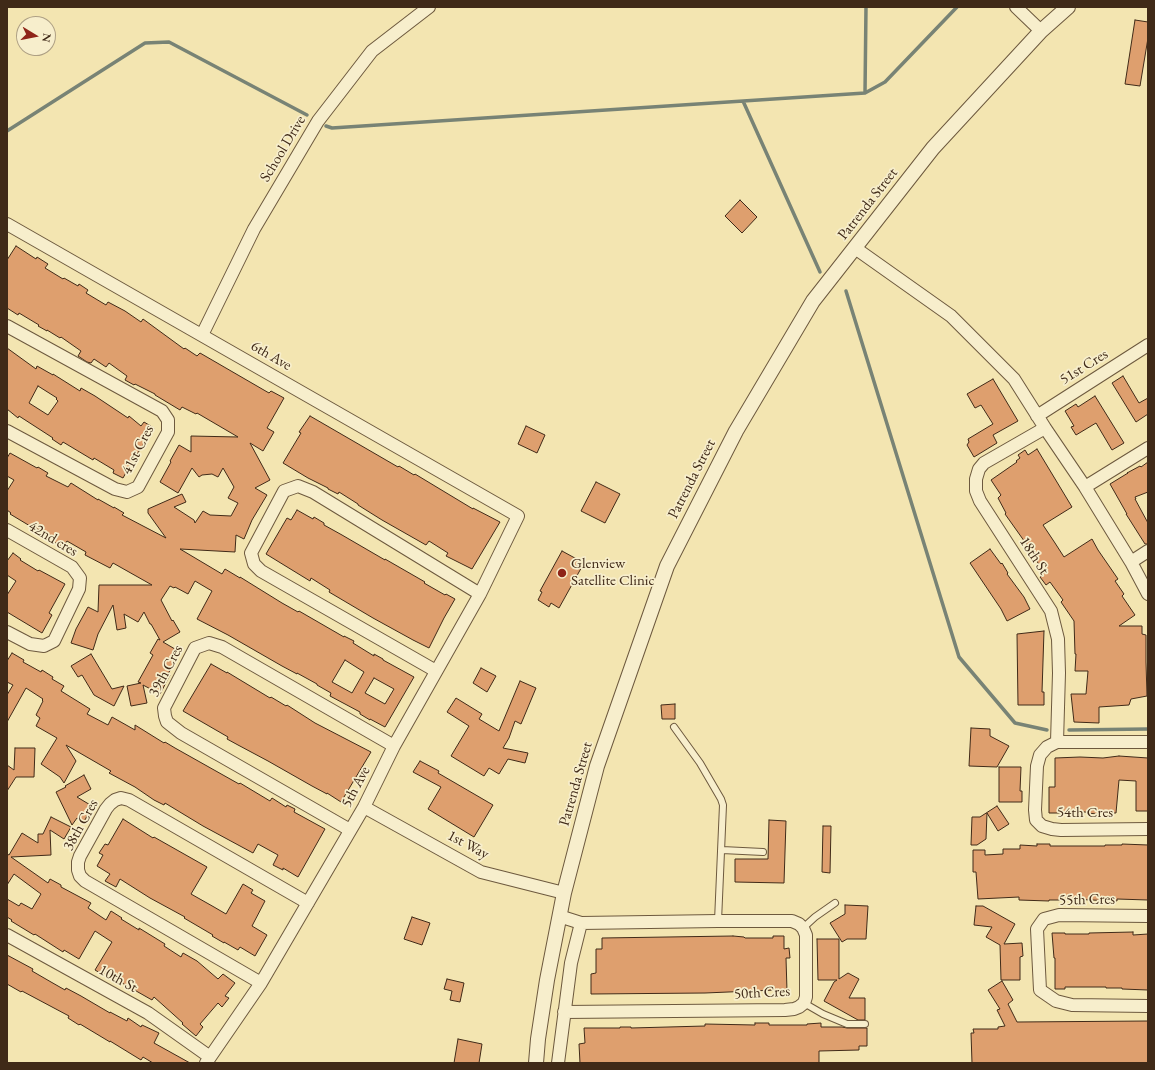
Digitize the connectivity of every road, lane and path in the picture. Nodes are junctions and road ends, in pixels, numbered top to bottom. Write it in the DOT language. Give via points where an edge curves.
graph roads {
  1 [pos="429,7"];
  2 [pos="1016,7"];
  3 [pos="1068,7"];
  4 [pos="1041,31"];
  5 [pos="7,224"];
  6 [pos="855,248"];
  7 [pos="7,326"];
  8 [pos="202,335"];
  9 [pos="1148,345"];
  10 [pos="1037,416"];
  11 [pos="1045,428"];
  12 [pos="7,431"];
  13 [pos="1148,448"];
  14 [pos="1085,487"];
  15 [pos="518,516"];
  16 [pos="7,530"];
  17 [pos="1148,551"];
  18 [pos="1130,562"];
  19 [pos="480,594"];
  20 [pos="1148,594"];
  21 [pos="7,632"];
  22 [pos="436,671"];
  23 [pos="674,727"];
  24 [pos="1057,742"];
  25 [pos="1148,742"];
  26 [pos="394,746"];
  27 [pos="364,807"];
  28 [pos="1148,829"];
  29 [pos="350,830"];
  30 [pos="722,850"];
  31 [pos="763,852"];
  32 [pos="564,893"];
  33 [pos="308,903"];
  34 [pos="835,903"];
  35 [pos="558,916"];
  36 [pos="1148,916"];
  37 [pos="718,921"];
  38 [pos="581,923"];
  39 [pos="803,928"];
  40 [pos="7,935"];
  41 [pos="261,983"];
  42 [pos="804,1003"];
  43 [pos="1148,1006"];
  44 [pos="564,1012"];
  45 [pos="865,1024"];
  46 [pos="208,1060"];
  47 [pos="536,1063"];
  48 [pos="558,1063"];
  1 -- 8 [label="street, School Drive" via="372,51 318,121 254,229"];
  2 -- 4 [label="street"];
  3 -- 4 [label="street, Patrenda Street"];
  4 -- 6 [label="street, Patrenda Street" via="933,148"];
  5 -- 8 [label="street, 6th Ave"];
  6 -- 10 [label="street" via="951,316 1014,379"];
  6 -- 32 [label="street, Patrenda Street" via="813,301 736,431 667,566 597,766"];
  7 -- 12 [label="street, 41st Cres" via="162,411 168,420 168,432 138,487 127,492 115,489"];
  8 -- 15 [label="street, 6th Ave"];
  9 -- 10 [label="street, 51st Cres"];
  10 -- 11 [label="street"];
  11 -- 14 [label="street"];
  11 -- 24 [label="street, 18th St" via="984,463 976,479 976,490 980,501 1051,611 1058,639"];
  13 -- 14 [label="street"];
  14 -- 18 [label="street"];
  15 -- 19 [label="street, 5th Ave"];
  16 -- 21 [label="street, 42nd cres" via="72,567 80,578 79,589 54,641 44,646 30,644"];
  17 -- 18 [label="street"];
  18 -- 20 [label="street"];
  19 -- 22 [label="street, 5th Ave"];
  19 -- 22 [label="street" via="313,492 298,486 284,491 251,553 254,564 260,571"];
  22 -- 26 [label="street, 5th Ave"];
  23 -- 30 [label="lane" via="700,762 721,799"];
  24 -- 25 [label="street"];
  24 -- 28 [label="street, 54th Cres" via="1047,746 1040,755 1037,766 1034,810 1036,820 1042,826 1061,830"];
  26 -- 27 [label="street, 5th Ave"];
  26 -- 29 [label="street, 39th Cres" via="222,647 209,643 195,648 164,708 167,722"];
  27 -- 29 [label="street, 5th Ave"];
  27 -- 32 [label="street, 1st Way" via="481,872"];
  29 -- 33 [label="street, 5th Ave"];
  30 -- 31 [label="lane"];
  30 -- 37 [label="lane"];
  32 -- 35 [label="street, Patrenda Street"];
  33 -- 41 [label="street, 5th Ave"];
  33 -- 41 [label="street, 38th Cres" via="129,800 115,800 106,809 80,856 80,876"];
  34 -- 39 [label="lane"];
  35 -- 38 [label="street"];
  35 -- 47 [label="street, Patrenda Street" via="546,980"];
  36 -- 43 [label="street, 55th Cres" via="1059,915 1044,919 1037,929 1040,990 1056,1001 1072,1005"];
  37 -- 38 [label="street"];
  37 -- 39 [label="street" via="783,920 792,921"];
  38 -- 44 [label="street" via="571,963"];
  39 -- 42 [label="street, 50th Cres" via="806,936"];
  40 -- 46 [label="street, 10th St" via="148,1014"];
  41 -- 46 [label="street, 5th Ave"];
  42 -- 44 [label="street, 50th Cres" via="800,1007 786,1010"];
  42 -- 45 [label="lane" via="847,1024"];
  44 -- 48 [label="street"];
}
